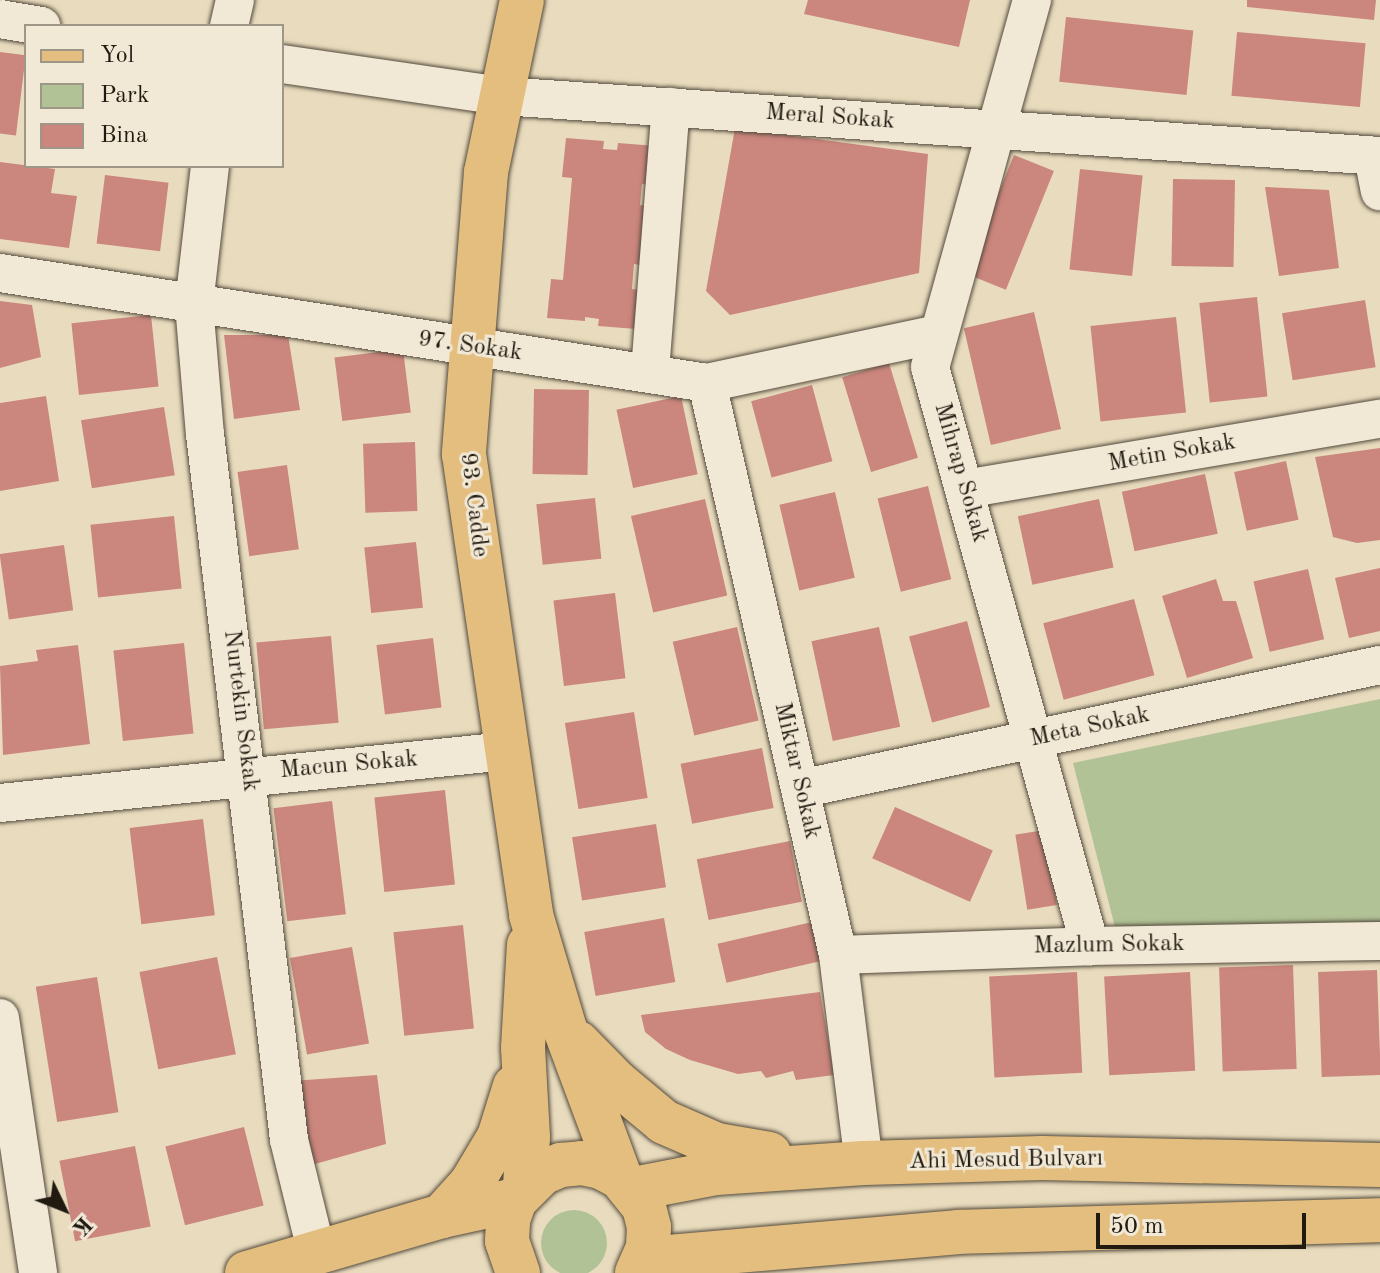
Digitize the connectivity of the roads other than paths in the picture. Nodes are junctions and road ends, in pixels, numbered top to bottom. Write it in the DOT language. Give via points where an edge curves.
graph roads {
  1 [pos="235,0"];
  2 [pos="522,0"];
  3 [pos="1032,0"];
  4 [pos="0,19"];
  5 [pos="29,24"];
  6 [pos="229,24"];
  7 [pos="284,64"];
  8 [pos="502,96"];
  9 [pos="671,107"];
  10 [pos="996,130"];
  11 [pos="210,168"];
  12 [pos="1378,168"];
  13 [pos="0,273"];
  14 [pos="194,304"];
  15 [pos="938,334"];
  16 [pos="472,348"];
  17 [pos="650,371"];
  18 [pos="707,383"];
  19 [pos="1380,419"];
  20 [pos="964,489"];
  21 [pos="1380,665"];
  22 [pos="1035,739"];
  23 [pos="507,751"];
  24 [pos="248,775"];
  25 [pos="800,789"];
  26 [pos="0,803"];
  27 [pos="531,915"];
  28 [pos="1380,941"];
  29 [pos="1090,946"];
  30 [pos="838,955"];
  31 [pos="0,1018"];
  32 [pos="565,1029"];
  33 [pos="523,1048"];
  34 [pos="845,1164"];
  35 [pos="1380,1165"];
  36 [pos="626,1183"];
  37 [pos="520,1193"];
  38 [pos="442,1216"];
  39 [pos="1380,1220"];
  40 [pos="819,1243"];
  41 [pos="317,1254"];
  42 [pos="640,1266"];
  43 [pos="38,1273"];
  44 [pos="247,1273"];
  45 [pos="518,1273"];
  46 [pos="780,1273"];
  1 -- 6 [label="street"];
  2 -- 8 [label="main road, 93. Cadde"];
  3 -- 10 [label="street, Mihrap Sokak"];
  4 -- 5 [label="street"];
  7 -- 8 [label="street, Meral Sokak"];
  8 -- 9 [label="street, Meral Sokak"];
  8 -- 16 [label="main road, 93. Cadde" via="486,172"];
  9 -- 10 [label="street, Meral Sokak"];
  9 -- 17 [label="street"];
  10 -- 12 [label="street, Meral Sokak"];
  10 -- 15 [label="street, Mihrap Sokak"];
  11 -- 14 [label="street, Nurtekin Sokak"];
  13 -- 14 [label="street, 97. Sokak"];
  14 -- 16 [label="street, 97. Sokak"];
  14 -- 24 [label="street, Nurtekin Sokak"];
  15 -- 18 [label="street, 97. Sokak"];
  15 -- 20 [label="street, Mihrap Sokak" via="930,367"];
  16 -- 17 [label="street, 97. Sokak"];
  16 -- 23 [label="main road, 93. Cadde" via="464,454"];
  17 -- 18 [label="street, 97. Sokak"];
  18 -- 25 [label="street, Miktar Sokak"];
  19 -- 20 [label="street, Metin Sokak"];
  20 -- 22 [label="street, Mihrap Sokak"];
  21 -- 22 [label="street, Meta Sokak"];
  22 -- 25 [label="street, Meta Sokak"];
  22 -- 29 [label="street, Mihrap Sokak"];
  23 -- 24 [label="street, Macun Sokak"];
  23 -- 27 [label="main road, 93. Cadde"];
  24 -- 26 [label="street, Macun Sokak"];
  24 -- 41 [label="street, Nurtekin Sokak" via="289,1140"];
  25 -- 30 [label="street, Miktar Sokak"];
  27 -- 32 [label="main road, 93. Cadde"];
  27 -- 33 [label="main road, 93. Cadde"];
  28 -- 29 [label="street, Mazlum Sokak"];
  29 -- 30 [label="street, Mazlum Sokak"];
  30 -- 34 [label="street, Miktar Sokak"];
  31 -- 43 [label="street"];
  32 -- 34 [label="main road" via="664,1122 717,1145"];
  32 -- 36 [label="main road, 93. Cadde"];
  33 -- 37 [label="main road, 93. Cadde" via="528,1137"];
  33 -- 38 [label="main road" via="499,1137 471,1184"];
  34 -- 35 [label="main road, Ahi Mesud Bulvarı" via="1042,1158"];
  34 -- 36 [label="main road, Ahi Mesud Bulvarı"];
  36 -- 37 [label="main road" via="601,1167 571,1164 542,1173"];
  36 -- 42 [label="main road, 93. Cadde" via="644,1207 649,1227"];
  37 -- 38 [label="main road"];
  37 -- 45 [label="main road, 93. Cadde" via="508,1220 507,1241"];
  38 -- 41 [label="main road"];
  39 -- 40 [label="main road" via="958,1232"];
  40 -- 42 [label="main road"];
  40 -- 46 [label="main road"];
  41 -- 44 [label="main road"];
}
